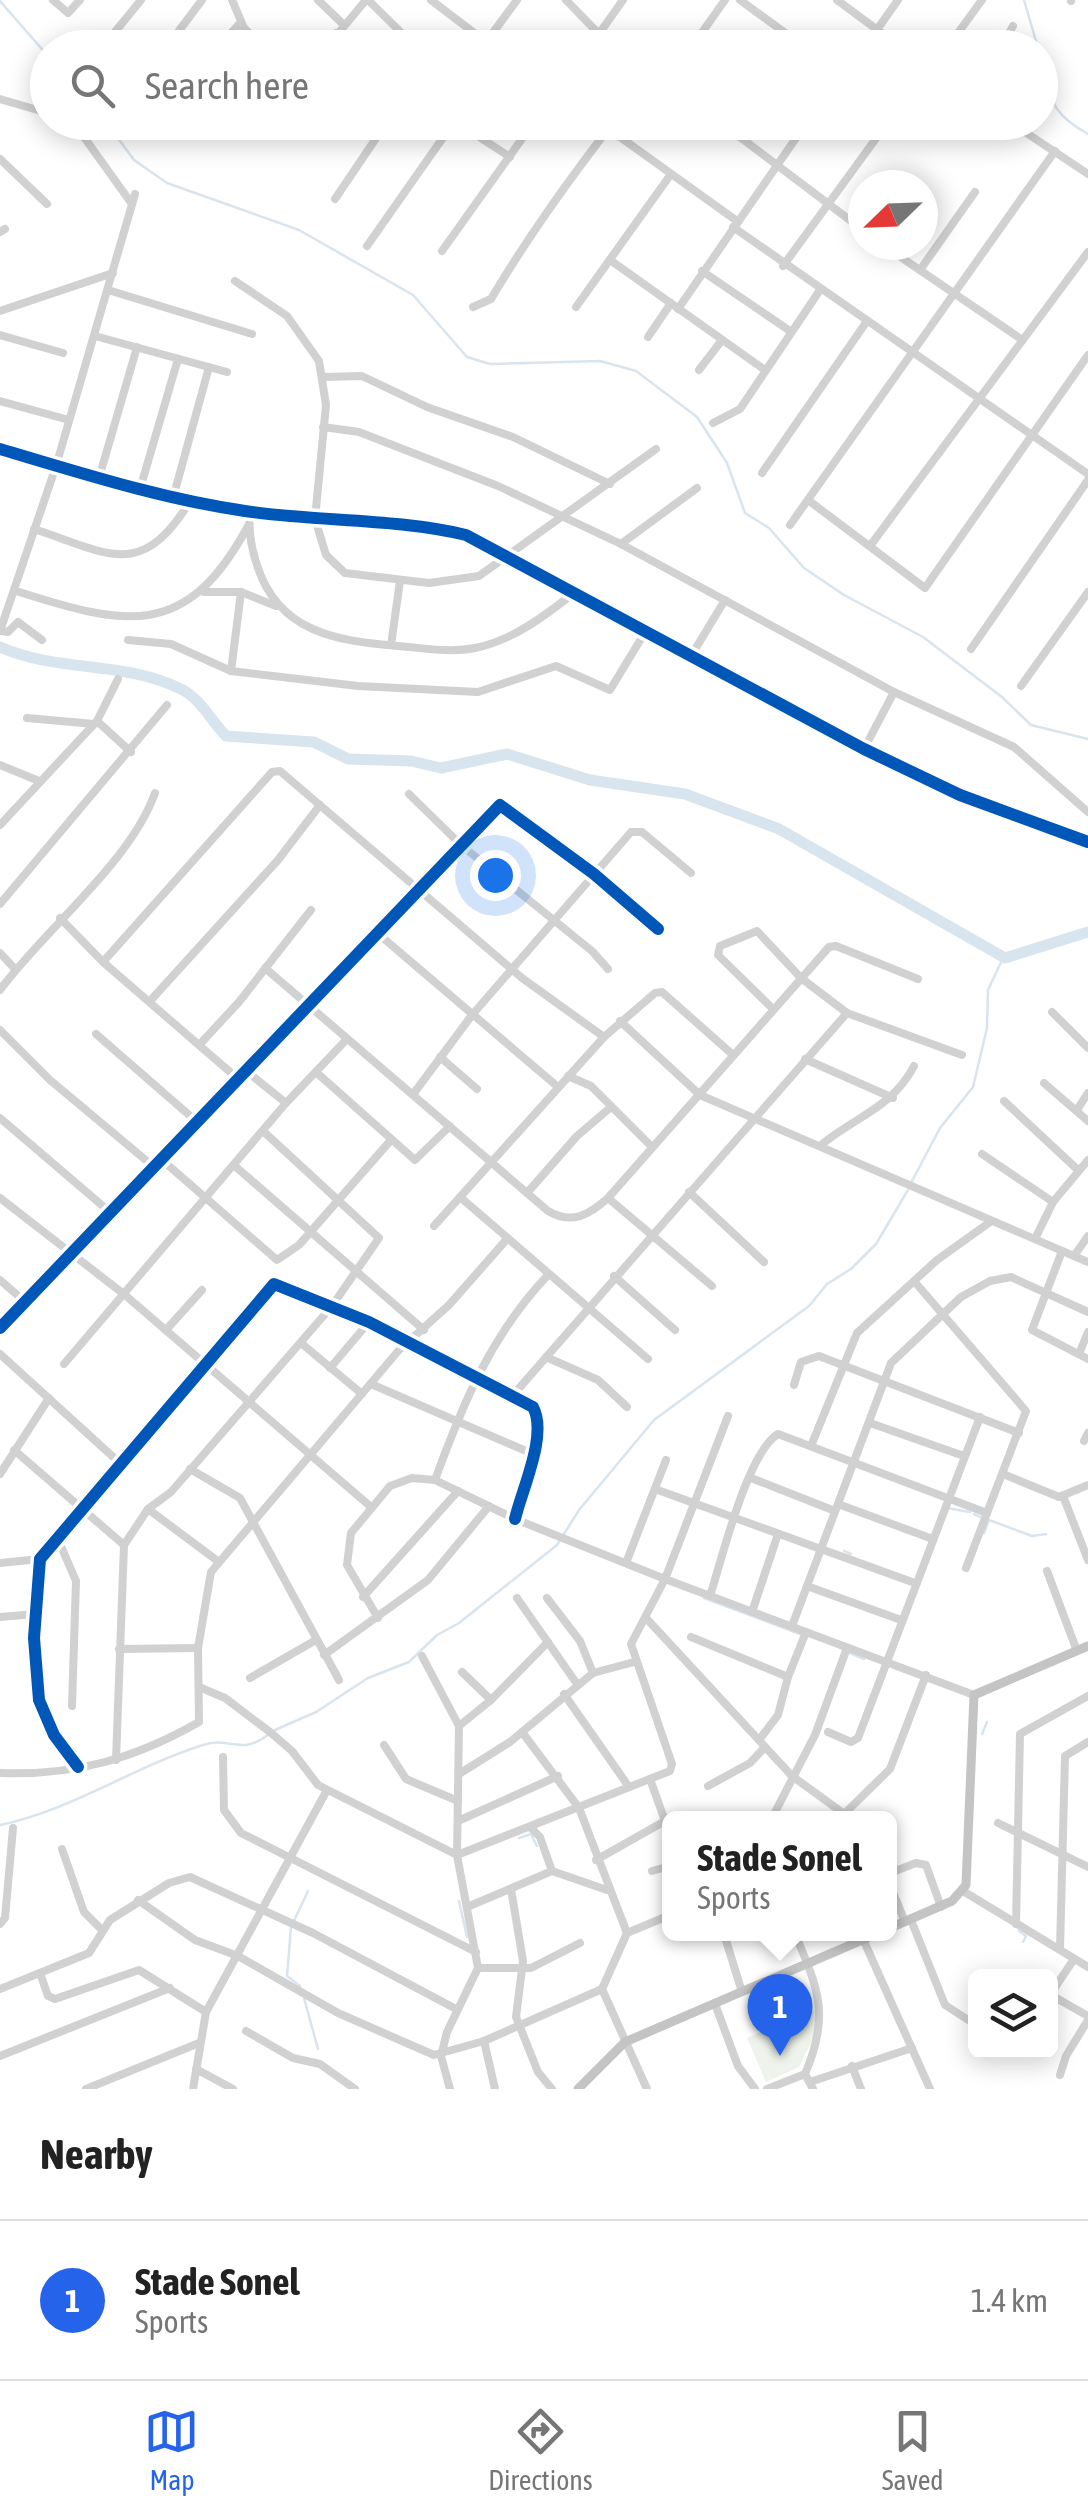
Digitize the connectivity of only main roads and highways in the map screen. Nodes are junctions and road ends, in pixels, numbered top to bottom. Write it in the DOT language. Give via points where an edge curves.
graph roads {
  1 [pos="1088,1646"];
  2 [pos="897,1925"];
  3 [pos="858,1941"];
  4 [pos="578,2089"];
  1 -- 2 [label="main road" via="974,1695 963,1891"];
  3 -- 4 [label="main road" via="625,2042"];
}
